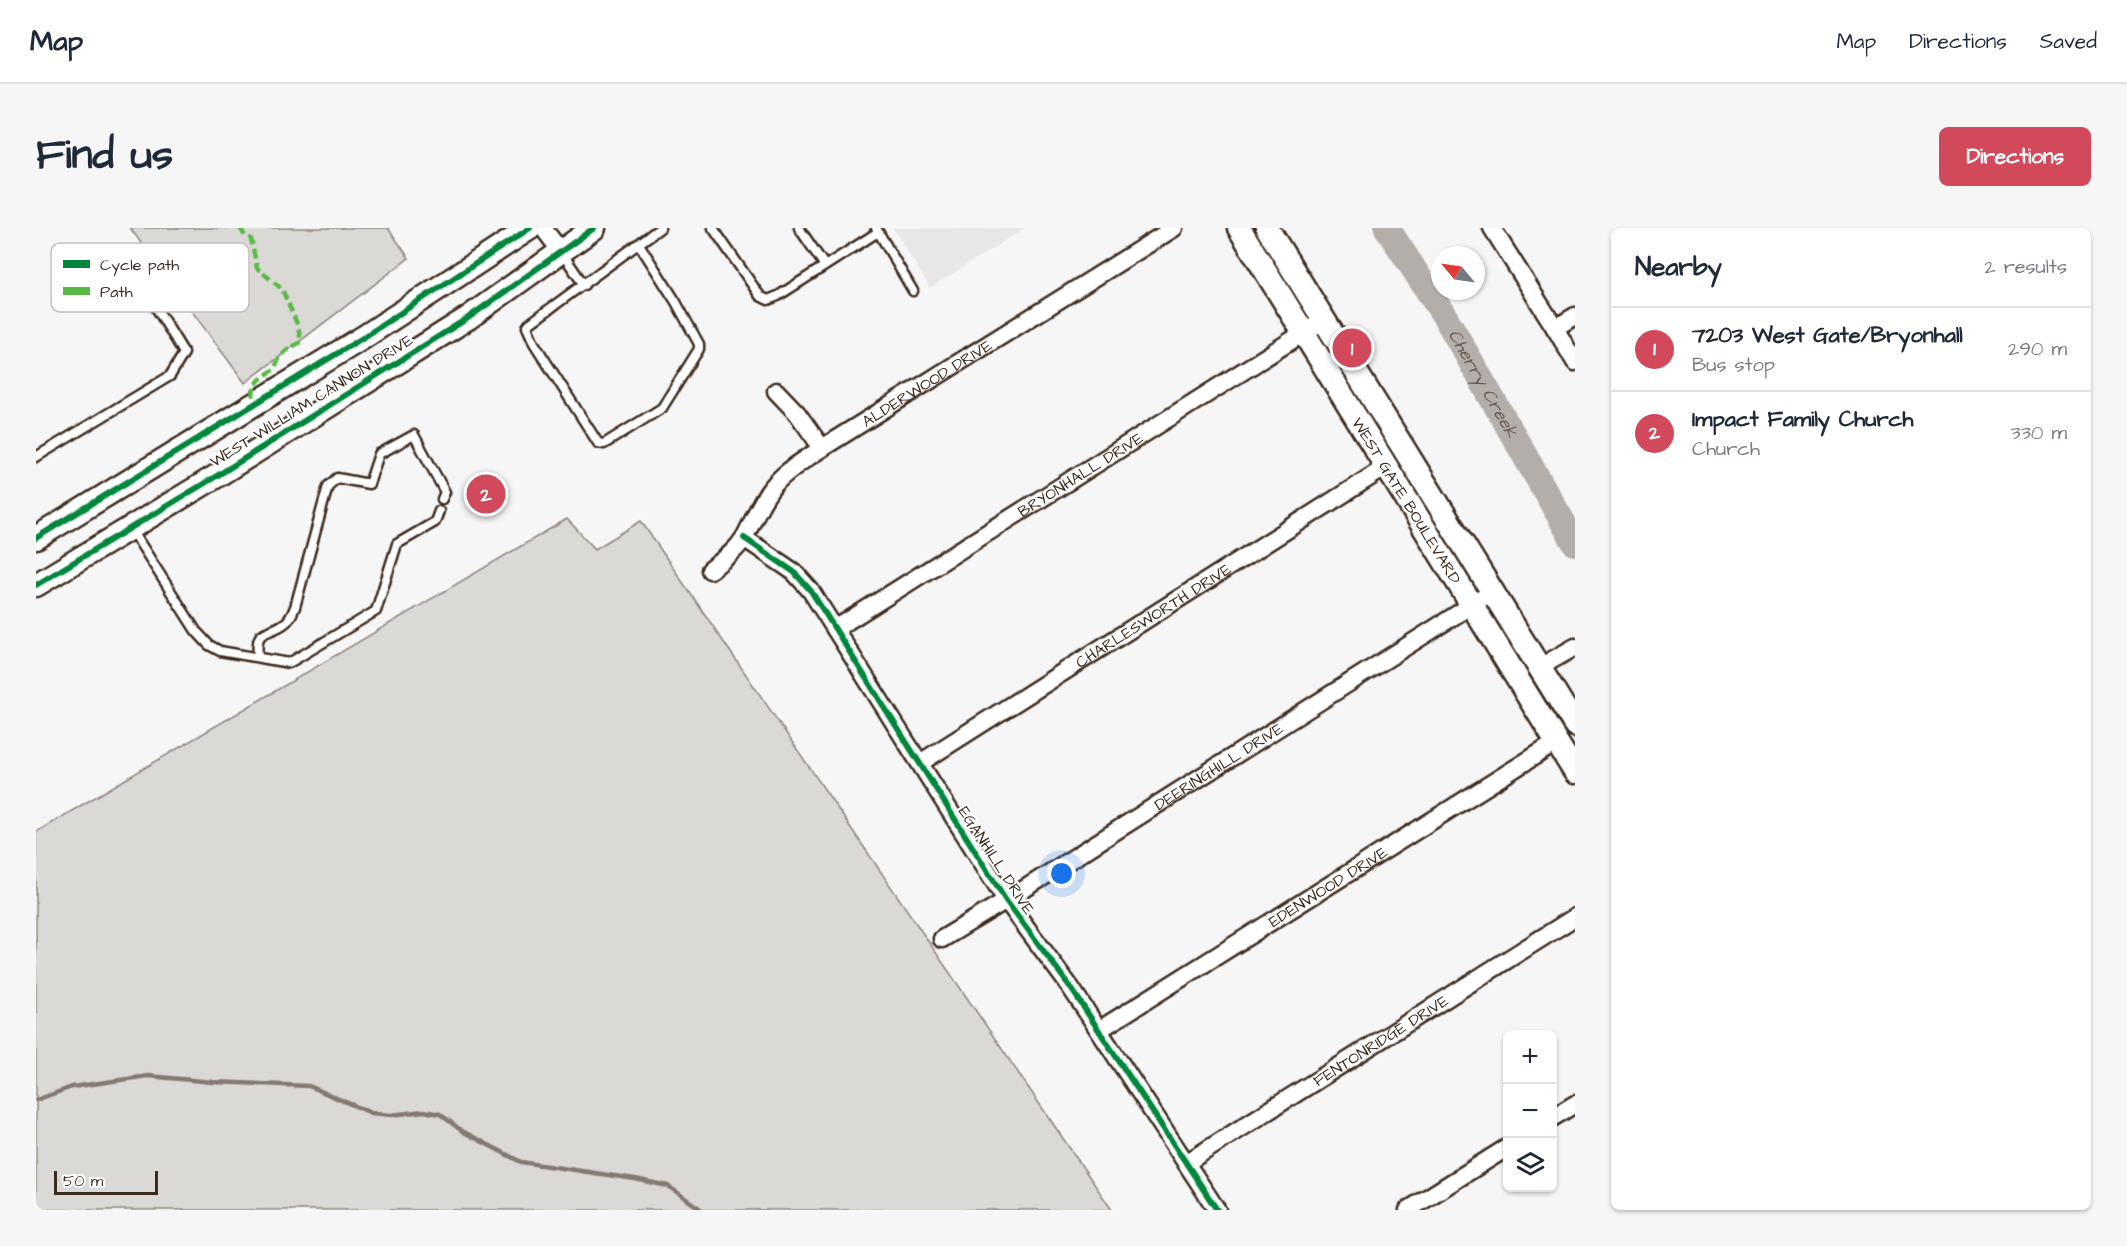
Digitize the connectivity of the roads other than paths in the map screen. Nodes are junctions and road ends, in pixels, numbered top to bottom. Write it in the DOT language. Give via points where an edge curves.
graph roads {
  1 [pos="530,228"];
  2 [pos="543,228"];
  3 [pos="594,228"];
  4 [pos="660,228"];
  5 [pos="713,228"];
  6 [pos="799,228"];
  7 [pos="1174,228"];
  8 [pos="1239,228"];
  9 [pos="1267,228"];
  10 [pos="1492,228"];
  11 [pos="877,230"];
  12 [pos="639,244"];
  13 [pos="562,253"];
  14 [pos="825,266"];
  15 [pos="584,285"];
  16 [pos="913,291"];
  17 [pos="159,312"];
  18 [pos="1575,316"];
  19 [pos="1324,320"];
  20 [pos="1555,328"];
  21 [pos="1304,333"];
  22 [pos="1575,362"];
  23 [pos="776,391"];
  24 [pos="822,448"];
  25 [pos="36,458"];
  26 [pos="1386,467"];
  27 [pos="442,499"];
  28 [pos="439,512"];
  29 [pos="130,528"];
  30 [pos="36,538"];
  31 [pos="744,538"];
  32 [pos="710,570"];
  33 [pos="36,585"];
  34 [pos="1492,591"];
  35 [pos="1471,604"];
  36 [pos="835,629"];
  37 [pos="1575,647"];
  38 [pos="258,657"];
  39 [pos="1540,668"];
  40 [pos="1575,725"];
  41 [pos="1557,742"];
  42 [pos="920,763"];
  43 [pos="1575,772"];
  44 [pos="1006,900"];
  45 [pos="1575,917"];
  46 [pos="942,939"];
  47 [pos="1099,1030"];
  48 [pos="1575,1104"];
  49 [pos="1557,1115"];
  50 [pos="1503,1150"];
  51 [pos="1186,1163"];
  52 [pos="1217,1210"];
  53 [pos="1408,1210"];
  1 -- 30 [label="main road, WEST WILLIAM CANNON DRIVE" via="364,337"];
  2 -- 13 [label="street"];
  3 -- 13 [label="main road, WEST WILLIAM CANNON DRIVE"];
  4 -- 12 [label="lane"];
  5 -- 14 [label="lane" via="763,299 778,296"];
  6 -- 14 [label="lane"];
  7 -- 24 [label="street, ALDERWOOD DRIVE"];
  8 -- 21 [label="main road, WEST GATE BOULEVARD"];
  9 -- 19 [label="main road, WEST GATE BOULEVARD"];
  10 -- 20 [label="street"];
  11 -- 14 [label="lane"];
  11 -- 16 [label="lane"];
  12 -- 15 [label="lane"];
  12 -- 15 [label="lane" via="676,302 699,349 662,408 604,444 595,441 527,327"];
  13 -- 15 [label="lane"];
  13 -- 29 [label="main road, WEST WILLIAM CANNON DRIVE" via="468,318"];
  17 -- 25 [label="lane" via="184,353 170,376"];
  18 -- 20 [label="street"];
  19 -- 21 [label="street, BRYONHALL DRIVE"];
  19 -- 34 [label="main road, WEST GATE BOULEVARD"];
  20 -- 22 [label="street"];
  21 -- 26 [label="main road, WEST GATE BOULEVARD"];
  21 -- 36 [label="street, BRYONHALL DRIVE"];
  23 -- 24 [label="street"];
  24 -- 31 [label="street, ALDERWOOD DRIVE" via="775,484"];
  26 -- 35 [label="main road, WEST GATE BOULEVARD"];
  26 -- 42 [label="street, CHARLESWORTH DRIVE"];
  27 -- 38 [label="lane" via="445,492 414,435 379,454 369,484 337,478 328,486 295,607 287,623 260,637"];
  28 -- 38 [label="lane" via="435,522 397,544 376,611 289,663"];
  29 -- 33 [label="main road, WEST WILLIAM CANNON DRIVE"];
  29 -- 38 [label="lane" via="201,638 220,651"];
  31 -- 32 [label="street, ALDERWOOD DRIVE"];
  31 -- 36 [label="street, EGANHILL DRIVE" via="803,580"];
  34 -- 35 [label="street, DEERINGHILL DRIVE"];
  34 -- 39 [label="main road, WEST GATE BOULEVARD"];
  35 -- 41 [label="main road, WEST GATE BOULEVARD"];
  35 -- 44 [label="street, DEERINGHILL DRIVE"];
  36 -- 42 [label="street, EGANHILL DRIVE"];
  37 -- 39 [label="street"];
  39 -- 40 [label="main road, WEST GATE BOULEVARD"];
  41 -- 43 [label="main road, WEST GATE BOULEVARD"];
  41 -- 47 [label="street, EDENWOOD DRIVE"];
  42 -- 44 [label="street, EGANHILL DRIVE"];
  44 -- 46 [label="street, DEERINGHILL DRIVE"];
  44 -- 47 [label="street, EGANHILL DRIVE"];
  45 -- 51 [label="street, FENTONRIDGE DRIVE"];
  47 -- 51 [label="street, EGANHILL DRIVE"];
  48 -- 49 [label="street"];
  50 -- 53 [label="street"];
  51 -- 52 [label="street, EGANHILL DRIVE"];
}
